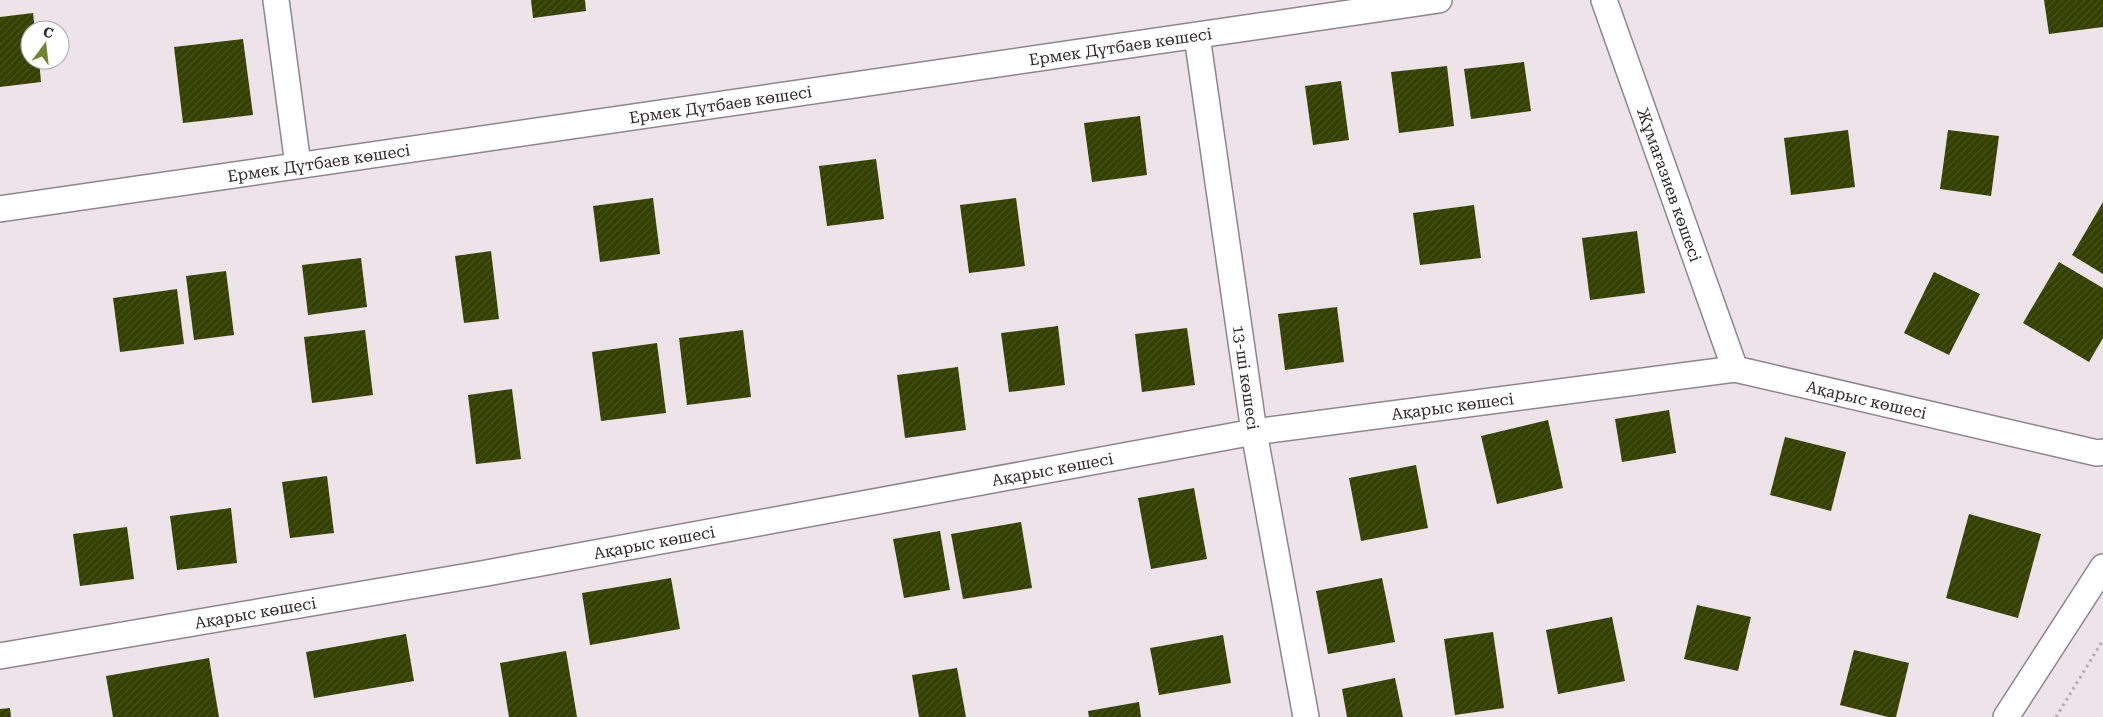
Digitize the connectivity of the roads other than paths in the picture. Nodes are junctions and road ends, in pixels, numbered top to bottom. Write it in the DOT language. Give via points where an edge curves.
graph roads {
  1 [pos="276,0"];
  2 [pos="1439,0"];
  3 [pos="1604,0"];
  4 [pos="1197,36"];
  5 [pos="298,165"];
  6 [pos="0,209"];
  7 [pos="1735,369"];
  8 [pos="1254,432"];
  9 [pos="2103,452"];
  10 [pos="2103,567"];
  11 [pos="0,656"];
  12 [pos="1306,717"];
  13 [pos="2006,717"];
  1 -- 5 [label="street"];
  2 -- 4 [label="street, Ермек Дүтбаев көшесi"];
  3 -- 7 [label="street, Жұмағазиев көшесі"];
  4 -- 5 [label="street, Ермек Дүтбаев көшесi"];
  4 -- 8 [label="street, 13-ші көшесi"];
  5 -- 6 [label="street, Ермек Дүтбаев көшесi"];
  7 -- 8 [label="street, Ақарыс көшесi"];
  7 -- 9 [label="street, Ақарыс көшесi"];
  8 -- 11 [label="street, Ақарыс көшесi" via="482,574"];
  8 -- 12 [label="street, 13-ші көшесi"];
  10 -- 13 [label="street"];
}
